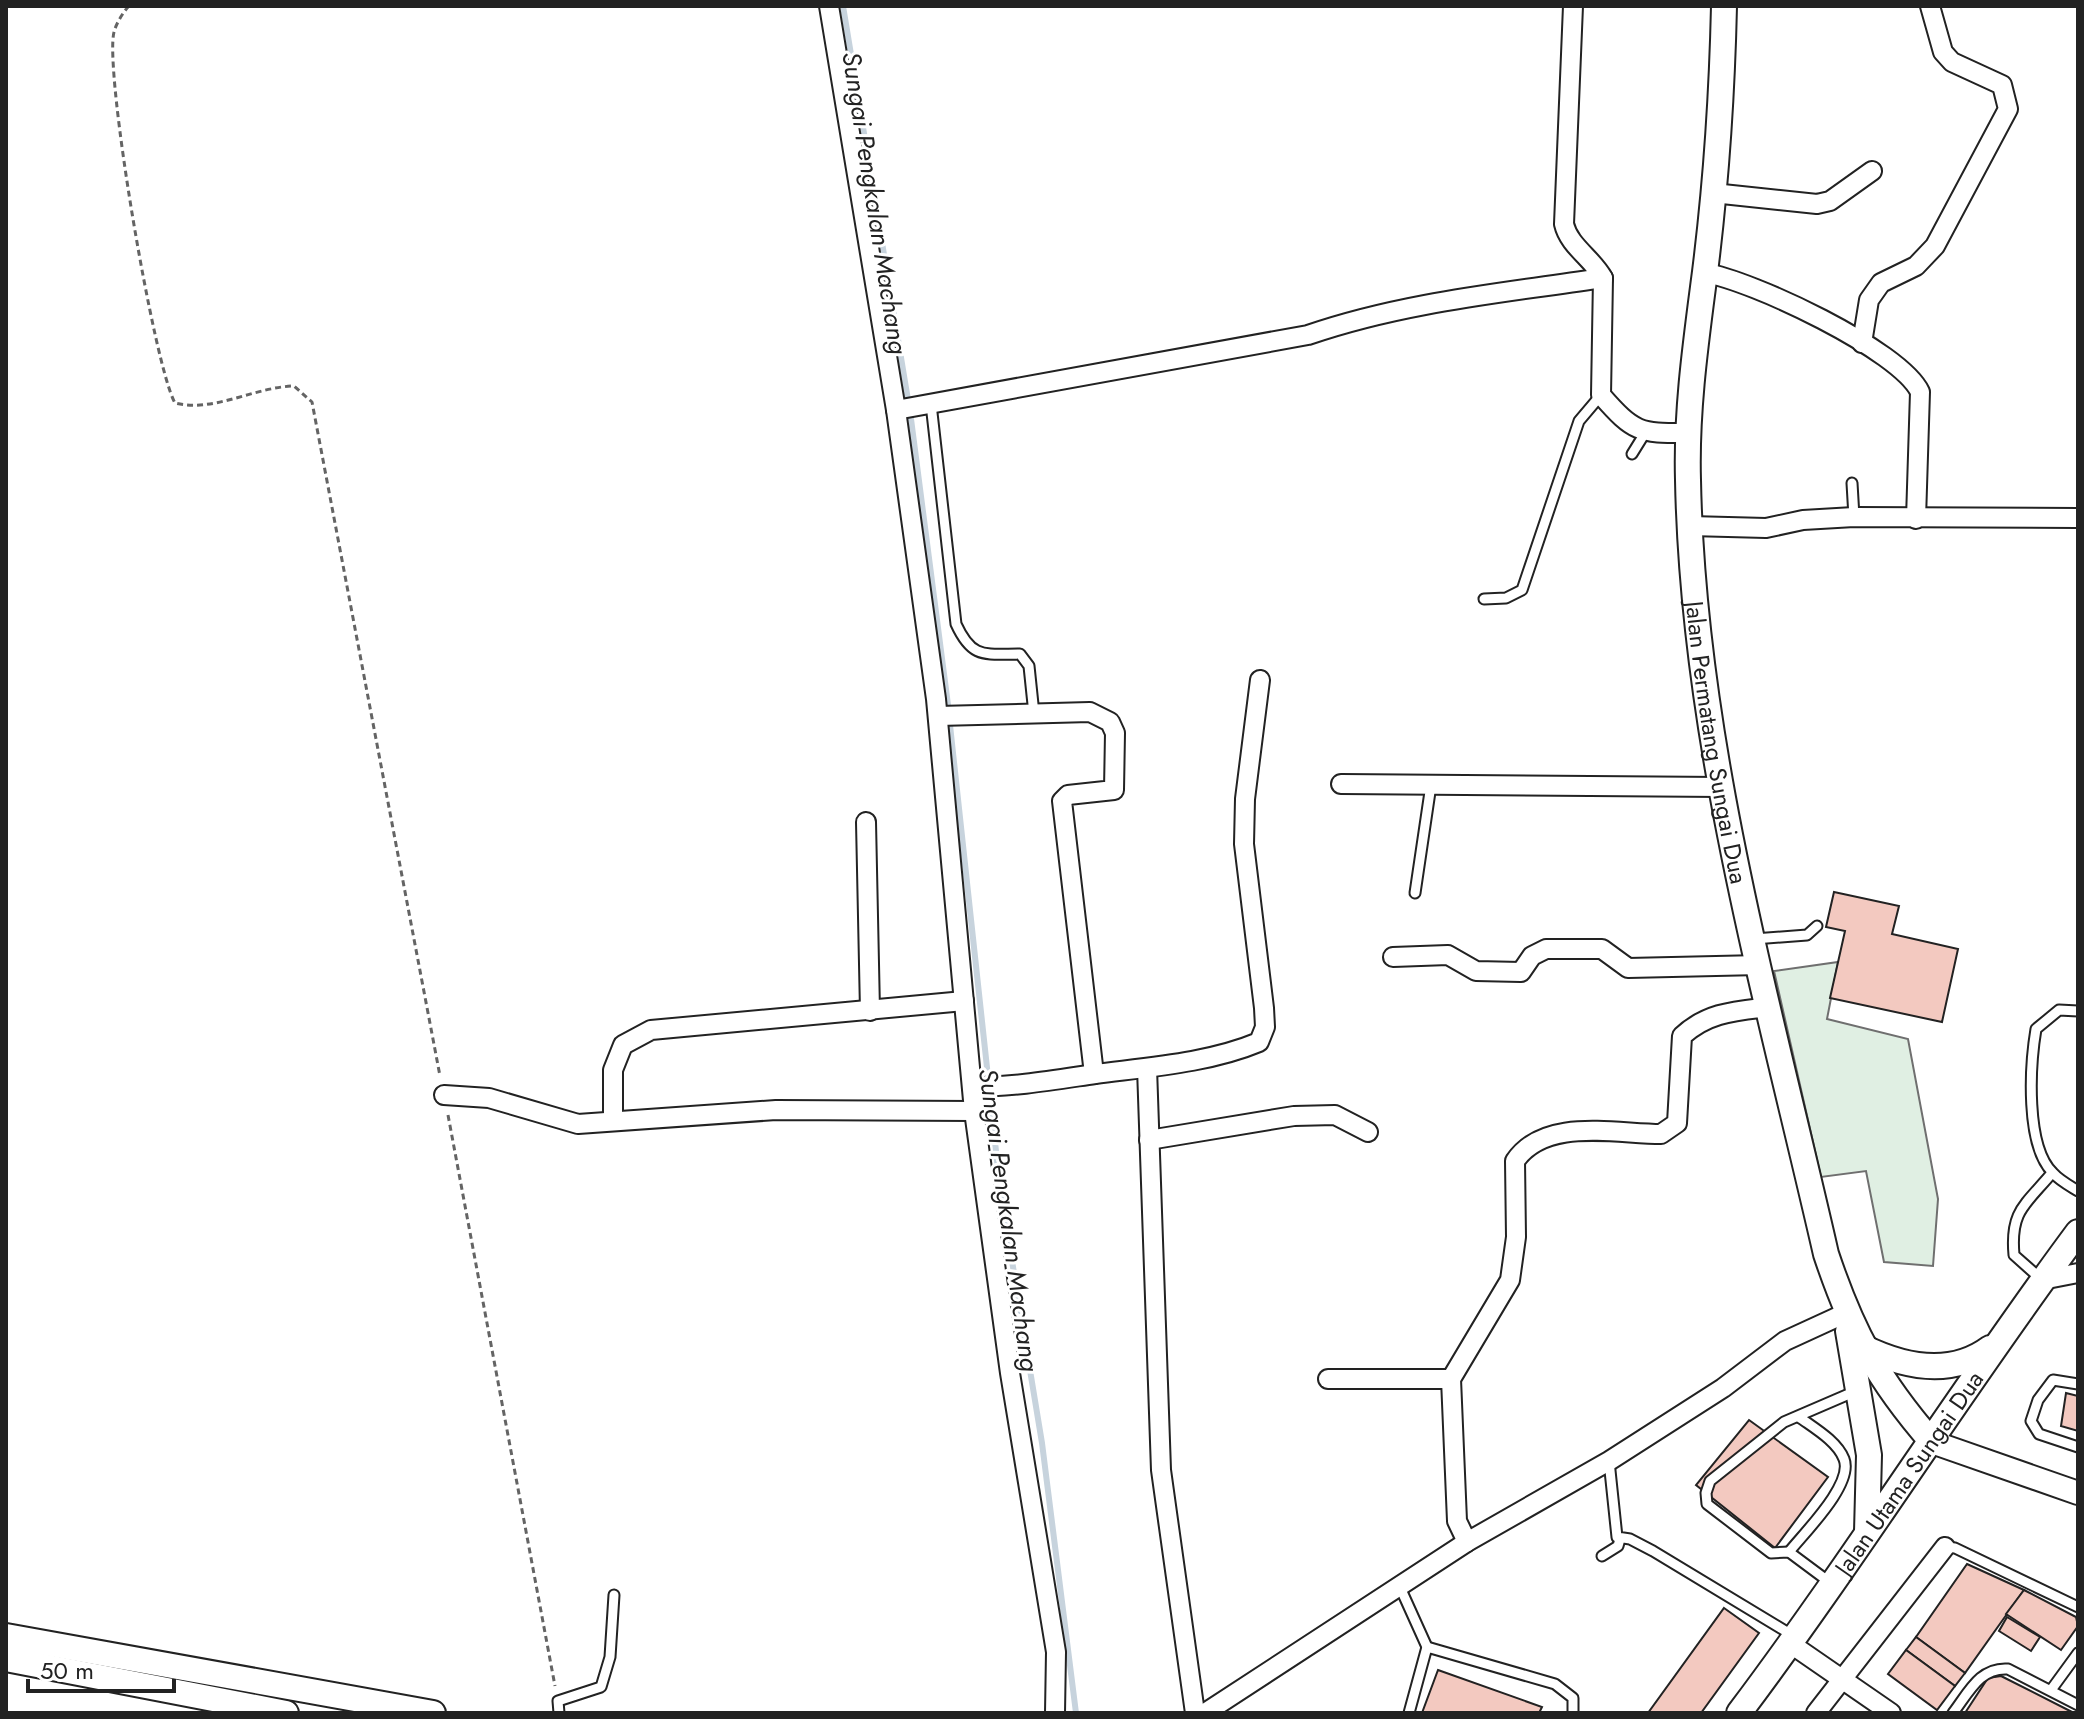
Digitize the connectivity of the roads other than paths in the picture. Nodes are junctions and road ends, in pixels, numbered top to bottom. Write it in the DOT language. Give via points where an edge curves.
graph roads {
  1 [pos="829,6"];
  2 [pos="1573,6"];
  3 [pos="1724,6"];
  4 [pos="1930,6"];
  5 [pos="1872,171"];
  6 [pos="1713,193"];
  7 [pos="1705,273"];
  8 [pos="1603,278"];
  9 [pos="1862,343"];
  10 [pos="1601,395"];
  11 [pos="931,404"];
  12 [pos="896,410"];
  13 [pos="1645,433"];
  14 [pos="1689,433"];
  15 [pos="1632,454"];
  16 [pos="1852,483"];
  17 [pos="1854,517"];
  18 [pos="2078,518"];
  19 [pos="1916,519"];
  20 [pos="1690,526"];
  21 [pos="1484,599"];
  22 [pos="1260,680"];
  23 [pos="1034,714"];
  24 [pos="938,716"];
  25 [pos="1341,784"];
  26 [pos="1431,785"];
  27 [pos="1722,787"];
  28 [pos="866,822"];
  29 [pos="1415,893"];
  30 [pos="1817,926"];
  31 [pos="1754,939"];
  32 [pos="1393,957"];
  33 [pos="1760,965"];
  34 [pos="964,1001"];
  35 [pos="1769,1007"];
  36 [pos="870,1011"];
  37 [pos="2078,1011"];
  38 [pos="1147,1068"];
  39 [pos="1094,1074"];
  40 [pos="975,1087"];
  41 [pos="444,1095"];
  42 [pos="974,1111"];
  43 [pos="613,1121"];
  44 [pos="1368,1132"];
  45 [pos="1149,1140"];
  46 [pos="2052,1173"];
  47 [pos="2078,1191"];
  48 [pos="2078,1232"];
  49 [pos="2078,1273"];
  50 [pos="2042,1280"];
  51 [pos="1846,1313"];
  52 [pos="1862,1347"];
  53 [pos="1992,1347"];
  54 [pos="1328,1379"];
  55 [pos="1451,1379"];
  56 [pos="2078,1384"];
  57 [pos="1856,1391"];
  58 [pos="1799,1417"];
  59 [pos="1932,1442"];
  60 [pos="2078,1447"];
  61 [pos="1609,1461"];
  62 [pos="2078,1493"];
  63 [pos="1867,1534"];
  64 [pos="1620,1539"];
  65 [pos="1467,1542"];
  66 [pos="1945,1547"];
  67 [pos="1789,1552"];
  68 [pos="1602,1556"];
  69 [pos="1399,1585"];
  70 [pos="1833,1585"];
  71 [pos="614,1595"];
  72 [pos="2078,1607"];
  73 [pos="6,1636"];
  74 [pos="1793,1641"];
  75 [pos="1427,1647"];
  76 [pos="2078,1653"];
  77 [pos="6,1659"];
  78 [pos="1841,1680"];
  79 [pos="2051,1690"];
  80 [pos="2078,1705"];
  81 [pos="422,1712"];
  82 [pos="286,1713"];
  83 [pos="559,1713"];
  84 [pos="1055,1713"];
  85 [pos="1195,1713"];
  86 [pos="1205,1713"];
  87 [pos="1409,1713"];
  88 [pos="1573,1713"];
  89 [pos="1739,1713"];
  90 [pos="1816,1713"];
  91 [pos="1891,1713"];
  92 [pos="1953,1713"];
  1 -- 12 [label="street"];
  2 -- 8 [label="street" via="1564,224 1567,237"];
  3 -- 6 [label="main road, Jalan Permatang Sungai Dua"];
  4 -- 9 [label="street" via="1943,52 1966,71 2002,85 2008,109 1935,246 1916,266 1881,283 1869,300"];
  5 -- 6 [label="street" via="1839,196 1817,204"];
  6 -- 7 [label="main road, Jalan Permatang Sungai Dua"];
  7 -- 9 [label="street" via="1778,297"];
  7 -- 14 [label="main road, Jalan Permatang Sungai Dua" via="1692,357"];
  8 -- 10 [label="street"];
  8 -- 11 [label="street" via="1415,305 1308,335"];
  9 -- 19 [label="street" via="1905,372 1920,392"];
  10 -- 13 [label="street" via="1619,416"];
  10 -- 21 [label="lane" via="1579,421 1522,590 1506,598"];
  11 -- 12 [label="street"];
  11 -- 23 [label="lane" via="956,624 966,646 981,654 1020,654 1029,666"];
  12 -- 24 [label="street"];
  13 -- 14 [label="street"];
  13 -- 15 [label="lane"];
  14 -- 20 [label="main road, Jalan Permatang Sungai Dua"];
  16 -- 17 [label="lane"];
  17 -- 19 [label="street"];
  17 -- 20 [label="street" via="1766,528"];
  18 -- 19 [label="street"];
  20 -- 27 [label="main road, Jalan Permatang Sungai Dua" via="1698,637"];
  22 -- 38 [label="street" via="1244,844 1265,1027 1259,1042 1239,1050"];
  23 -- 24 [label="street"];
  23 -- 39 [label="street" via="1090,712 1110,722 1115,733 1114,790 1068,795 1062,801"];
  24 -- 34 [label="street"];
  25 -- 26 [label="street"];
  26 -- 27 [label="street"];
  26 -- 29 [label="lane"];
  27 -- 31 [label="main road, Jalan Permatang Sungai Dua"];
  28 -- 36 [label="street"];
  30 -- 31 [label="lane" via="1807,935"];
  31 -- 33 [label="main road, Jalan Permatang Sungai Dua"];
  32 -- 33 [label="street" via="1448,955 1476,971 1521,976 1532,956 1546,949 1602,949 1628,968"];
  33 -- 35 [label="main road, Jalan Permatang Sungai Dua"];
  34 -- 36 [label="street"];
  34 -- 40 [label="street"];
  35 -- 51 [label="main road, Jalan Permatang Sungai Dua" via="1826,1254"];
  35 -- 55 [label="street" via="1703,1019 1682,1036 1679,1115 1671,1130 1558,1133 1522,1150 1515,1161 1516,1237 1510,1280"];
  36 -- 43 [label="street" via="651,1030 623,1045 613,1070"];
  37 -- 46 [label="lane" via="2059,1010 2036,1029 2030,1066 2037,1147"];
  38 -- 39 [label="street"];
  38 -- 45 [label="street"];
  39 -- 40 [label="street"];
  40 -- 42 [label="street"];
  41 -- 43 [label="street" via="489,1098 578,1124"];
  42 -- 43 [label="street" via="776,1110"];
  42 -- 84 [label="street" via="1056,1652"];
  44 -- 45 [label="street" via="1335,1115 1321,1115"];
  45 -- 85 [label="street" via="1161,1470"];
  46 -- 47 [label="lane"];
  46 -- 50 [label="lane" via="2015,1217 2012,1232 2014,1255"];
  48 -- 50 [label="main road, Jalan Utama Sungai Dua"];
  49 -- 50 [label="street"];
  50 -- 53 [label="main road, Jalan Utama Sungai Dua"];
  51 -- 52 [label="main road, Jalan Permatang Sungai Dua"];
  51 -- 57 [label="main road"];
  51 -- 61 [label="street" via="1785,1341"];
  52 -- 53 [label="main road" via="1895,1363 1937,1367 1963,1364"];
  52 -- 59 [label="main road, Jalan Permatang Sungai Dua" via="1894,1398"];
  53 -- 59 [label="main road, Jalan Utama Sungai Dua"];
  54 -- 55 [label="street"];
  55 -- 65 [label="street" via="1457,1521"];
  56 -- 60 [label="lane" via="2053,1380 2031,1421 2039,1434"];
  57 -- 58 [label="lane"];
  57 -- 63 [label="main road" via="1869,1455"];
  58 -- 67 [label="lane" via="1837,1447 1845,1462 1844,1480"];
  58 -- 67 [label="lane" via="1784,1422 1710,1481 1706,1493 1707,1504 1771,1553"];
  59 -- 62 [label="street"];
  59 -- 63 [label="main road, Jalan Utama Sungai Dua"];
  61 -- 64 [label="lane"];
  61 -- 65 [label="street"];
  63 -- 70 [label="main road, Jalan Utama Sungai Dua"];
  64 -- 68 [label="lane"];
  64 -- 74 [label="lane" via="1653,1551"];
  65 -- 69 [label="street"];
  66 -- 72 [label="lane"];
  66 -- 78 [label="street"];
  67 -- 70 [label="lane"];
  69 -- 75 [label="lane"];
  69 -- 86 [label="street"];
  70 -- 74 [label="main road, Jalan Utama Sungai Dua"];
  71 -- 83 [label="lane" via="610,1657 601,1687 558,1701"];
  73 -- 81 [label="main road"];
  74 -- 78 [label="street"];
  74 -- 89 [label="main road, Jalan Utama Sungai Dua"];
  75 -- 87 [label="lane"];
  75 -- 88 [label="lane" via="1555,1684 1573,1698"];
  76 -- 79 [label="lane"];
  77 -- 82 [label="main road"];
  78 -- 90 [label="street"];
  78 -- 91 [label="street"];
  79 -- 80 [label="lane"];
  79 -- 92 [label="lane" via="1995,1668 1984,1672"];
}
